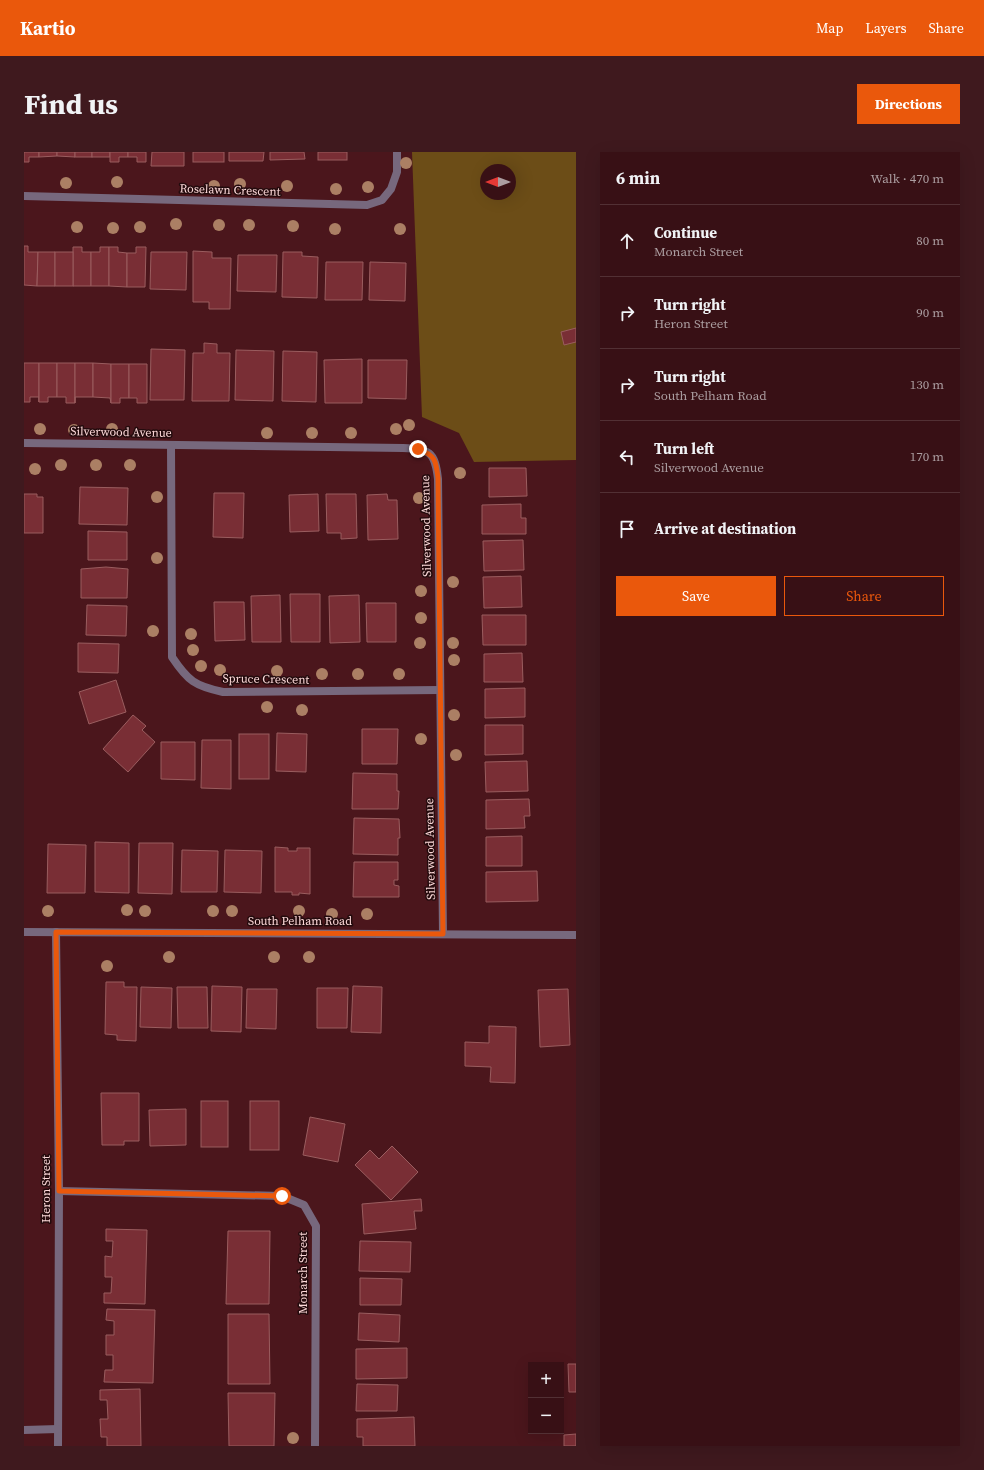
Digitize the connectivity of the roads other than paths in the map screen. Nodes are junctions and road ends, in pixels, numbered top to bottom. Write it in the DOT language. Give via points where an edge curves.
graph roads {
  1 [pos="397,152"];
  2 [pos="24,196"];
  3 [pos="24,443"];
  4 [pos="171,445"];
  5 [pos="440,690"];
  6 [pos="24,932"];
  7 [pos="56,932"];
  8 [pos="443,934"];
  9 [pos="576,935"];
  10 [pos="59,1191"];
  11 [pos="58,1429"];
  12 [pos="24,1430"];
  13 [pos="58,1446"];
  14 [pos="315,1446"];
  1 -- 2 [label="street, Roselawn Crescent" via="397,172 390,189 382,200 367,205"];
  3 -- 4 [label="street, Silverwood Avenue"];
  4 -- 5 [label="street, Spruce Crescent" via="172,657 189,679 203,687 223,692"];
  4 -- 5 [label="street, Silverwood Avenue" via="403,448 430,453 436,463 438,478"];
  5 -- 8 [label="street, Silverwood Avenue"];
  6 -- 7 [label="street, South Pelham Road"];
  7 -- 8 [label="street, South Pelham Road"];
  7 -- 10 [label="street, Heron Street"];
  8 -- 9 [label="street, South Pelham Road"];
  10 -- 11 [label="street, Heron Street"];
  10 -- 14 [label="street, Monarch Street" via="282,1196 304,1205 316,1226"];
  11 -- 12 [label="street"];
  11 -- 13 [label="street, Heron Street"];
}
